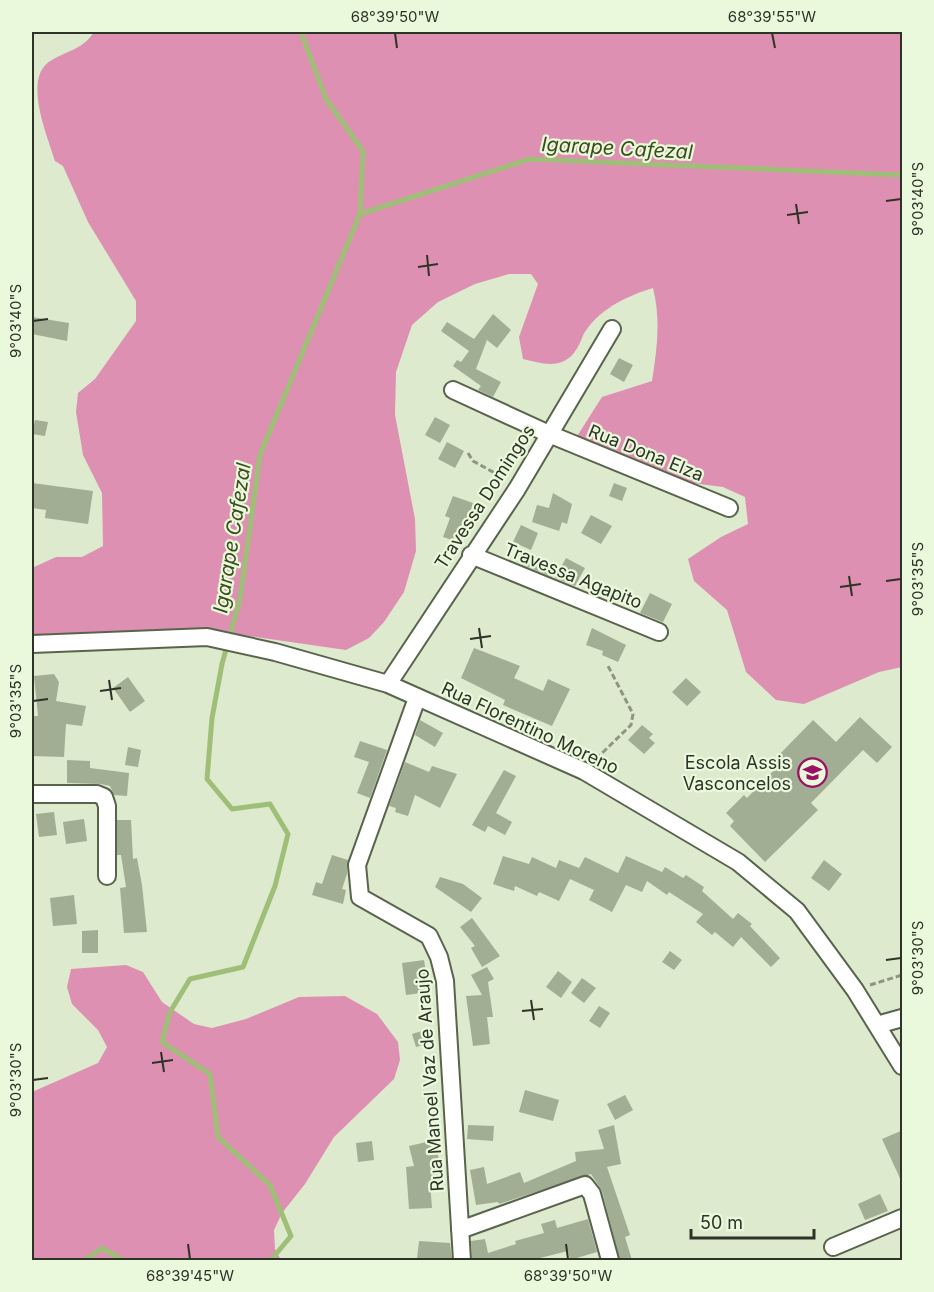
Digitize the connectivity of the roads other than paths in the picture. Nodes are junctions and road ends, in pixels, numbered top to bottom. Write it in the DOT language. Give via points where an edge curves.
graph roads {
  1 [pos="612,329"];
  2 [pos="453,390"];
  3 [pos="549,434"];
  4 [pos="729,508"];
  5 [pos="471,555"];
  6 [pos="659,633"];
  7 [pos="32,644"];
  8 [pos="388,684"];
  9 [pos="417,698"];
  10 [pos="32,794"];
  11 [pos="107,876"];
  12 [pos="903,1018"];
  13 [pos="877,1025"];
  14 [pos="903,1066"];
  15 [pos="903,1218"];
  16 [pos="460,1230"];
  17 [pos="833,1247"];
  18 [pos="462,1260"];
  19 [pos="610,1260"];
  1 -- 3 [label="street, Travessa Domingos"];
  2 -- 3 [label="street, Rua Dona Elza"];
  3 -- 4 [label="street, Rua Dona Elza"];
  3 -- 5 [label="street, Travessa Domingos"];
  5 -- 6 [label="street, Travessa Agapito"];
  5 -- 8 [label="street, Travessa Domingos"];
  7 -- 8 [label="street, Rua Florentino Moreno" via="207,637"];
  8 -- 9 [label="street, Rua Florentino Moreno"];
  9 -- 13 [label="street, Rua Florentino Moreno" via="584,771 738,862 797,911"];
  9 -- 16 [label="street, Rua Manoel Vaz de Araujo" via="357,865 358,885 360,897 429,936 439,957 446,981"];
  10 -- 11 [label="street" via="104,797"];
  12 -- 13 [label="street"];
  13 -- 14 [label="street, Rua Florentino Moreno"];
  15 -- 17 [label="street"];
  16 -- 18 [label="street, Rua Manoel Vaz de Araujo"];
  16 -- 19 [label="street" via="585,1185 589,1187"];
}
